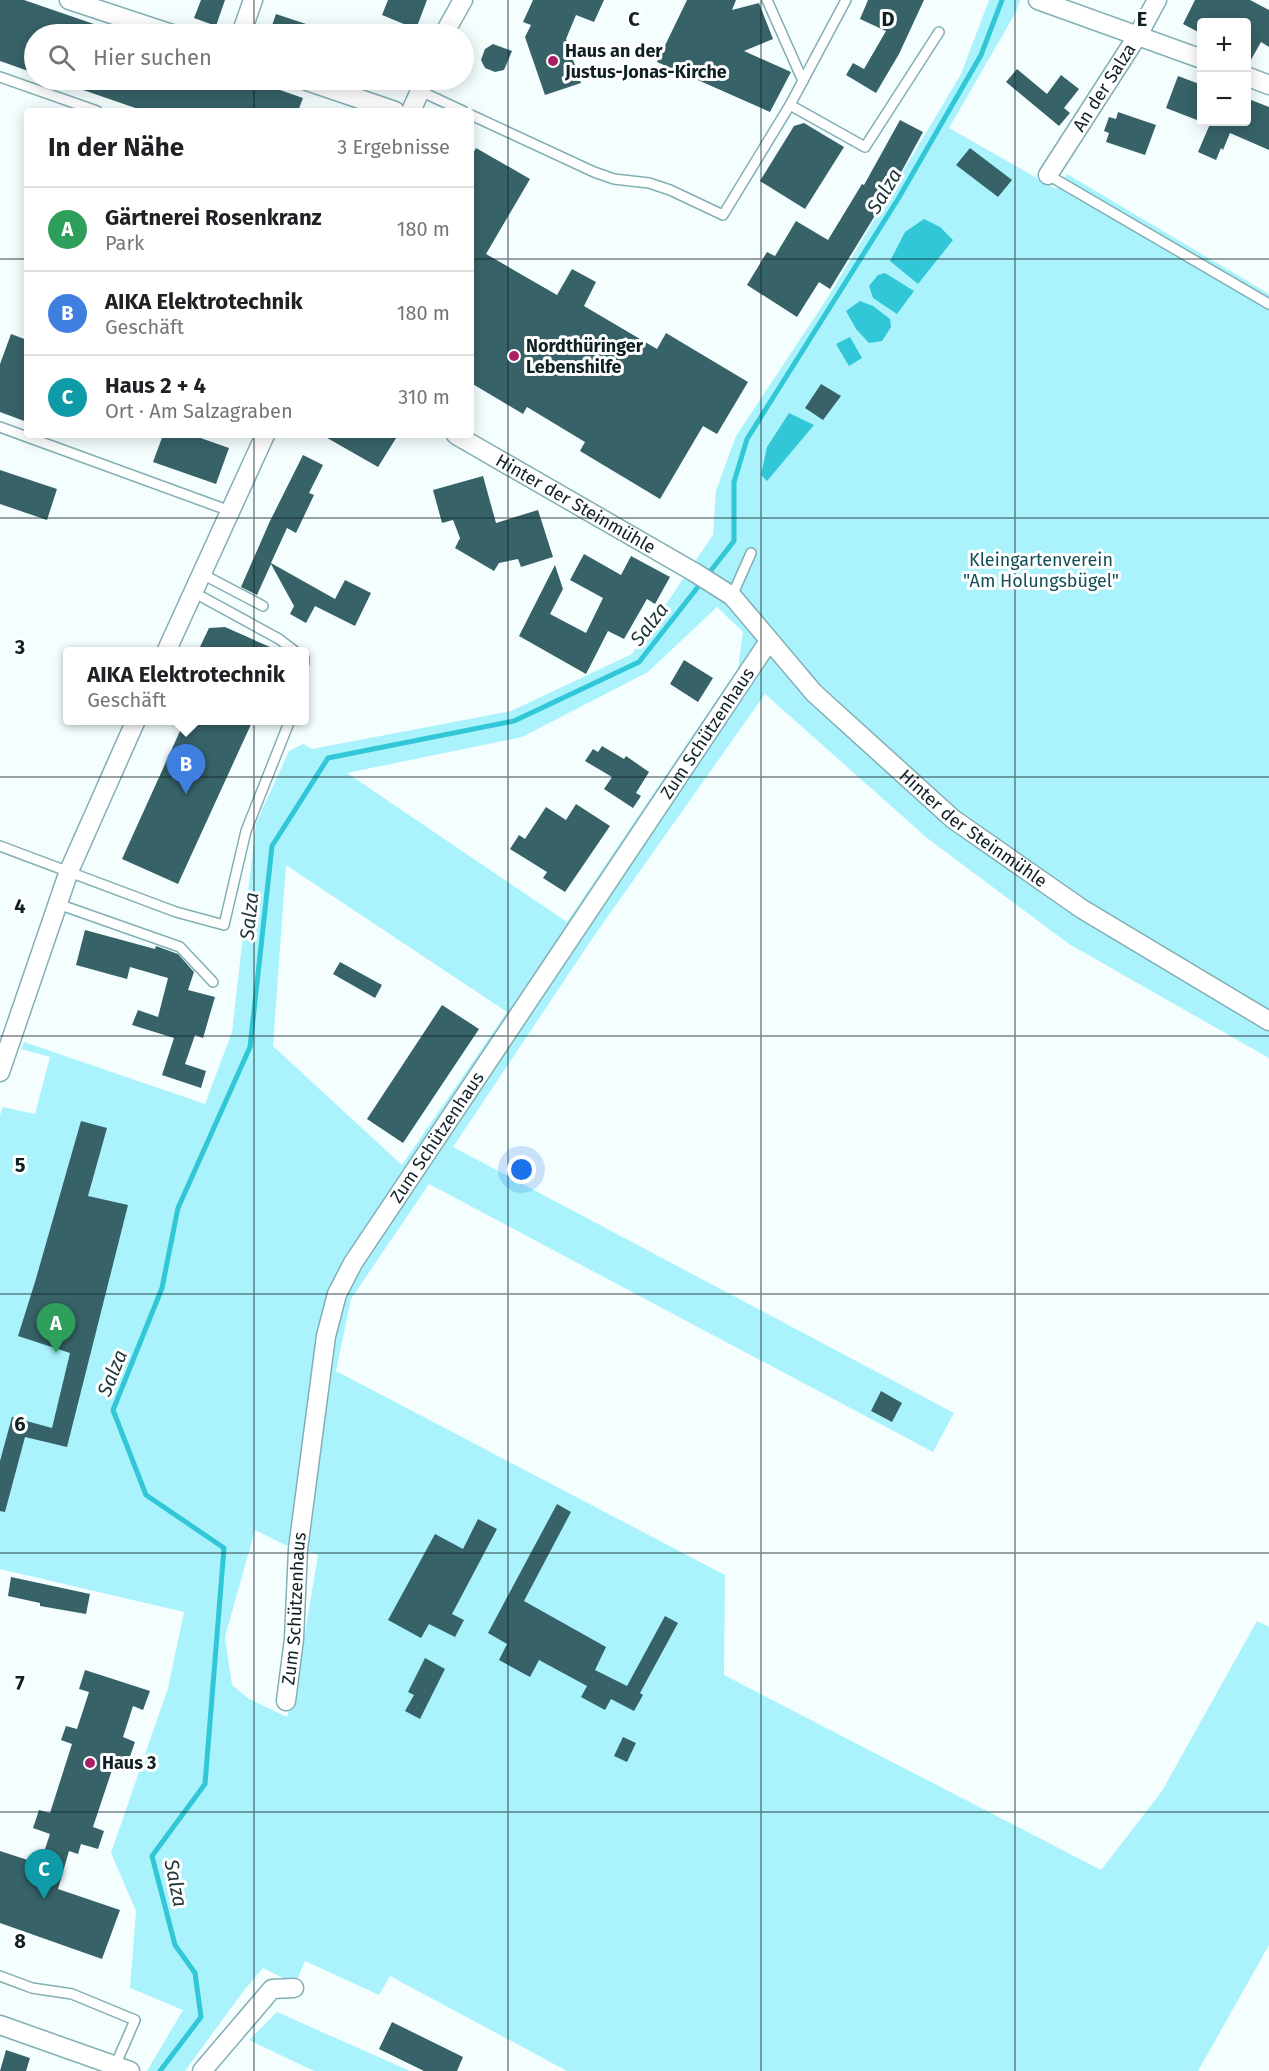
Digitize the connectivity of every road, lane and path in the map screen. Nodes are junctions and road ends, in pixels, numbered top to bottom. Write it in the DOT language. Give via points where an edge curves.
graph roads {
  1 [pos="69,0"];
  2 [pos="253,0"];
  3 [pos="463,0"];
  4 [pos="767,0"];
  5 [pos="846,0"];
  6 [pos="1038,0"];
  7 [pos="1157,0"];
  8 [pos="142,24"];
  9 [pos="245,24"];
  10 [pos="450,24"];
  11 [pos="939,32"];
  12 [pos="1138,35"];
  13 [pos="1197,57"];
  14 [pos="0,77"];
  15 [pos="1251,78"];
  16 [pos="803,81"];
  17 [pos="24,85"];
  18 [pos="1269,85"];
  19 [pos="37,90"];
  20 [pos="333,90"];
  21 [pos="420,90"];
  22 [pos="430,90"];
  23 [pos="790,105"];
  24 [pos="88,108"];
  25 [pos="386,108"];
  26 [pos="412,108"];
  27 [pos="458,108"];
  28 [pos="474,116"];
  29 [pos="1048,175"];
  30 [pos="1269,304"];
  31 [pos="0,427"];
  32 [pos="24,436"];
  33 [pos="30,438"];
  34 [pos="263,438"];
  35 [pos="461,438"];
  36 [pos="230,511"];
  37 [pos="751,553"];
  38 [pos="202,574"];
  39 [pos="193,592"];
  40 [pos="724,592"];
  41 [pos="263,606"];
  42 [pos="769,641"];
  43 [pos="168,647"];
  44 [pos="290,647"];
  45 [pos="134,725"];
  46 [pos="288,725"];
  47 [pos="0,846"];
  48 [pos="69,871"];
  49 [pos="58,904"];
  50 [pos="213,982"];
  51 [pos="1269,1021"];
  52 [pos="0,1068"];
  53 [pos="286,1701"];
  54 [pos="0,1976"];
  55 [pos="294,1988"];
  56 [pos="0,2025"];
  57 [pos="123,2069"];
  58 [pos="202,2071"];
  1 -- 8 [label="street"];
  2 -- 9 [label="street"];
  3 -- 10 [label="street"];
  4 -- 16 [label="lane"];
  5 -- 16 [label="lane"];
  6 -- 12 [label="street"];
  7 -- 12 [label="street, An der Salza"];
  11 -- 23 [label="lane" via="865,147"];
  12 -- 13 [label="street"];
  12 -- 29 [label="street, An der Salza"];
  14 -- 17 [label="lane"];
  15 -- 18 [label="street"];
  16 -- 23 [label="lane"];
  19 -- 24 [label="lane"];
  20 -- 25 [label="street"];
  21 -- 26 [label="street"];
  22 -- 27 [label="lane"];
  23 -- 28 [label="lane" via="723,215 649,183 594,172"];
  29 -- 30 [label="lane"];
  31 -- 32 [label="lane"];
  33 -- 36 [label="lane"];
  34 -- 36 [label="street"];
  35 -- 40 [label="street, Hinter der Steinmühle"];
  36 -- 38 [label="street"];
  37 -- 40 [label="lane"];
  38 -- 39 [label="street"];
  38 -- 41 [label="lane"];
  39 -- 43 [label="street"];
  39 -- 44 [label="lane"];
  40 -- 42 [label="street, Hinter der Steinmühle"];
  42 -- 51 [label="street, Hinter der Steinmühle" via="814,693 953,819 1082,909"];
  42 -- 53 [label="street, Zum Schützenhaus" via="353,1263 338,1294 326,1336 298,1549 294,1639"];
  45 -- 48 [label="street"];
  46 -- 48 [label="lane" via="246,831 224,925 176,912"];
  47 -- 48 [label="lane"];
  48 -- 49 [label="street"];
  49 -- 50 [label="lane" via="180,947"];
  49 -- 52 [label="street"];
  54 -- 57 [label="lane" via="32,1988 72,1994 135,2020"];
  55 -- 58 [label="street" via="272,1989"];
  56 -- 57 [label="street"];
}
